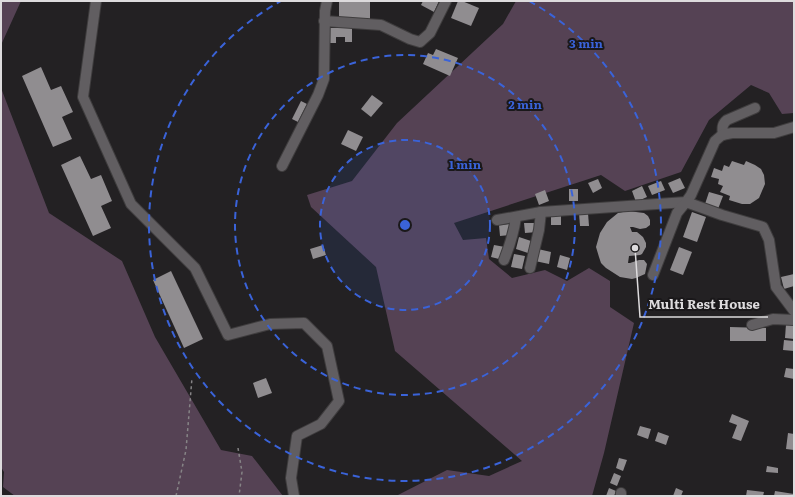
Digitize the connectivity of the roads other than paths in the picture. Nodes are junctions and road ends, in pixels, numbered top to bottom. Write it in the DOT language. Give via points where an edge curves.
graph roads {
  1 [pos="96,1"];
  2 [pos="327,1"];
  3 [pos="446,1"];
  4 [pos="324,22"];
  5 [pos="755,108"];
  6 [pos="794,127"];
  7 [pos="723,135"];
  8 [pos="282,166"];
  9 [pos="686,202"];
  10 [pos="541,212"];
  11 [pos="516,217"];
  12 [pos="497,220"];
  13 [pos="504,260"];
  14 [pos="530,268"];
  15 [pos="653,275"];
  16 [pos="794,311"];
  17 [pos="794,320"];
  18 [pos="752,325"];
  19 [pos="294,496"];
  1 -- 19 [label="street" via="83,97 131,204 195,268 228,334 270,324 304,324 327,346 339,401 321,424 297,436 291,478"];
  2 -- 4 [label="street"];
  3 -- 4 [label="street" via="430,33 420,42 381,25"];
  4 -- 8 [label="street" via="324,79"];
  5 -- 7 [label="street" via="727,120 722,128"];
  6 -- 7 [label="street" via="774,133"];
  7 -- 9 [label="street" via="715,141"];
  9 -- 10 [label="street"];
  9 -- 15 [label="street" via="677,213"];
  9 -- 16 [label="street" via="763,227 769,240 776,287"];
  10 -- 11 [label="street"];
  10 -- 14 [label="street"];
  11 -- 12 [label="street"];
  11 -- 13 [label="street"];
  17 -- 18 [label="street" via="773,319"];
}
